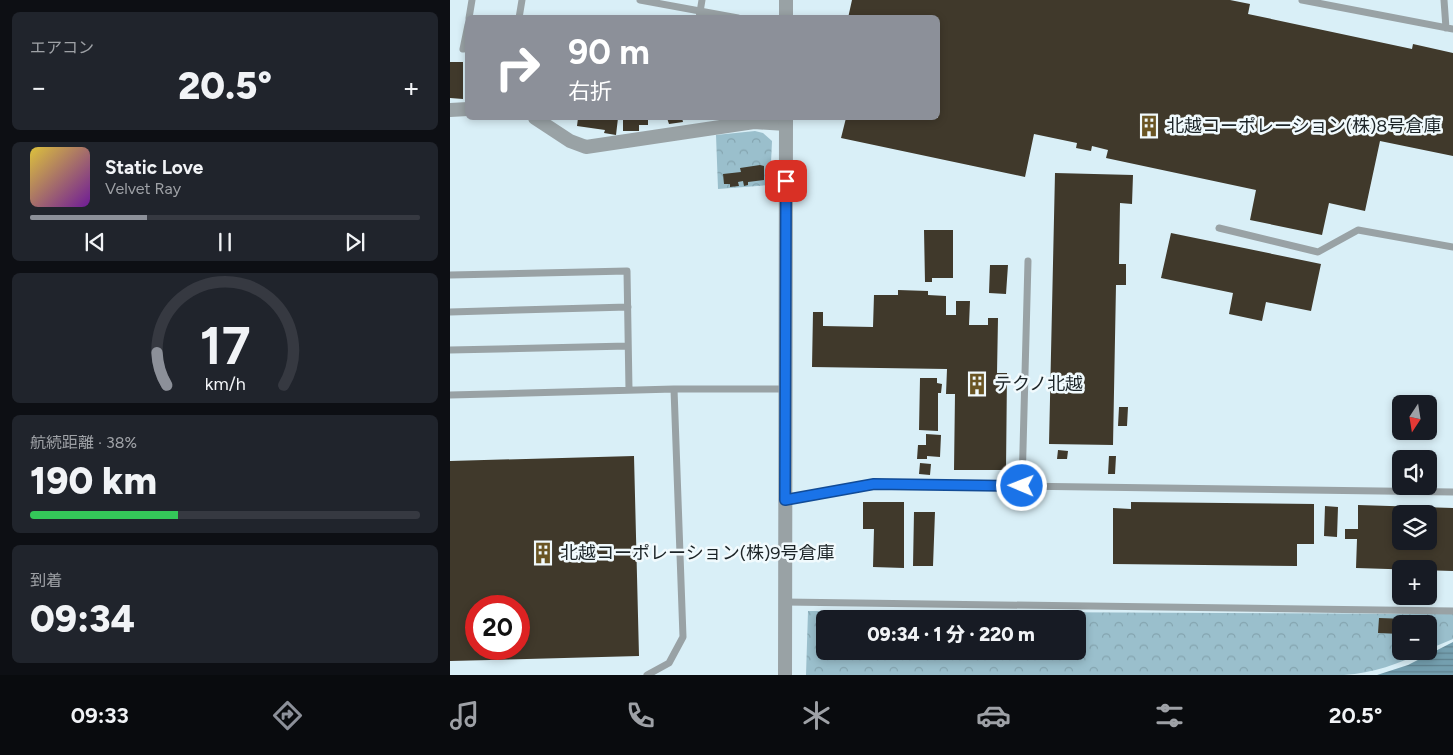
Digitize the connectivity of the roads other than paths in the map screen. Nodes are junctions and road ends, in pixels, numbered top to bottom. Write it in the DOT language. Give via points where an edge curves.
graph roads {
  1 [pos="472,0"];
  2 [pos="522,0"];
  3 [pos="640,0"];
  4 [pos="702,0"];
  5 [pos="786,0"];
  6 [pos="1302,0"];
  7 [pos="1444,0"];
  8 [pos="700,14"];
  9 [pos="470,15"];
  10 [pos="520,15"];
  11 [pos="786,15"];
  12 [pos="1449,29"];
  13 [pos="465,42"];
  14 [pos="464,48"];
  15 [pos="465,109"];
  16 [pos="450,110"];
  17 [pos="538,120"];
  18 [pos="786,121"];
  19 [pos="1219,228"];
  20 [pos="1453,247"];
  21 [pos="1028,261"];
  22 [pos="450,275"];
  23 [pos="628,307"];
  24 [pos="450,312"];
  25 [pos="628,346"];
  26 [pos="450,350"];
  27 [pos="674,389"];
  28 [pos="786,389"];
  29 [pos="629,390"];
  30 [pos="450,395"];
  31 [pos="1022,486"];
  32 [pos="1453,492"];
  33 [pos="785,500"];
  34 [pos="785,602"];
  35 [pos="1453,611"];
  36 [pos="781,674"];
  37 [pos="646,675"];
  1 -- 9 [label="lane"];
  2 -- 10 [label="lane"];
  3 -- 8 [label="lane"];
  4 -- 8 [label="lane"];
  5 -- 11 [label="street"];
  6 -- 12 [label="lane"];
  7 -- 12 [label="lane"];
  13 -- 14 [label="lane"];
  15 -- 16 [label="street"];
  17 -- 18 [label="street" via="570,141 586,147 754,122"];
  18 -- 28 [label="street"];
  19 -- 20 [label="lane" via="1318,252 1358,230"];
  21 -- 31 [label="lane"];
  22 -- 23 [label="lane" via="627,271"];
  23 -- 24 [label="lane"];
  23 -- 25 [label="lane"];
  25 -- 26 [label="lane"];
  25 -- 29 [label="lane"];
  27 -- 28 [label="lane"];
  27 -- 29 [label="lane"];
  27 -- 37 [label="lane" via="683,637 669,663"];
  28 -- 33 [label="street"];
  29 -- 30 [label="lane"];
  31 -- 32 [label="lane"];
  31 -- 33 [label="lane" via="874,484"];
  33 -- 34 [label="street"];
  34 -- 35 [label="lane"];
  34 -- 36 [label="street"];
}
